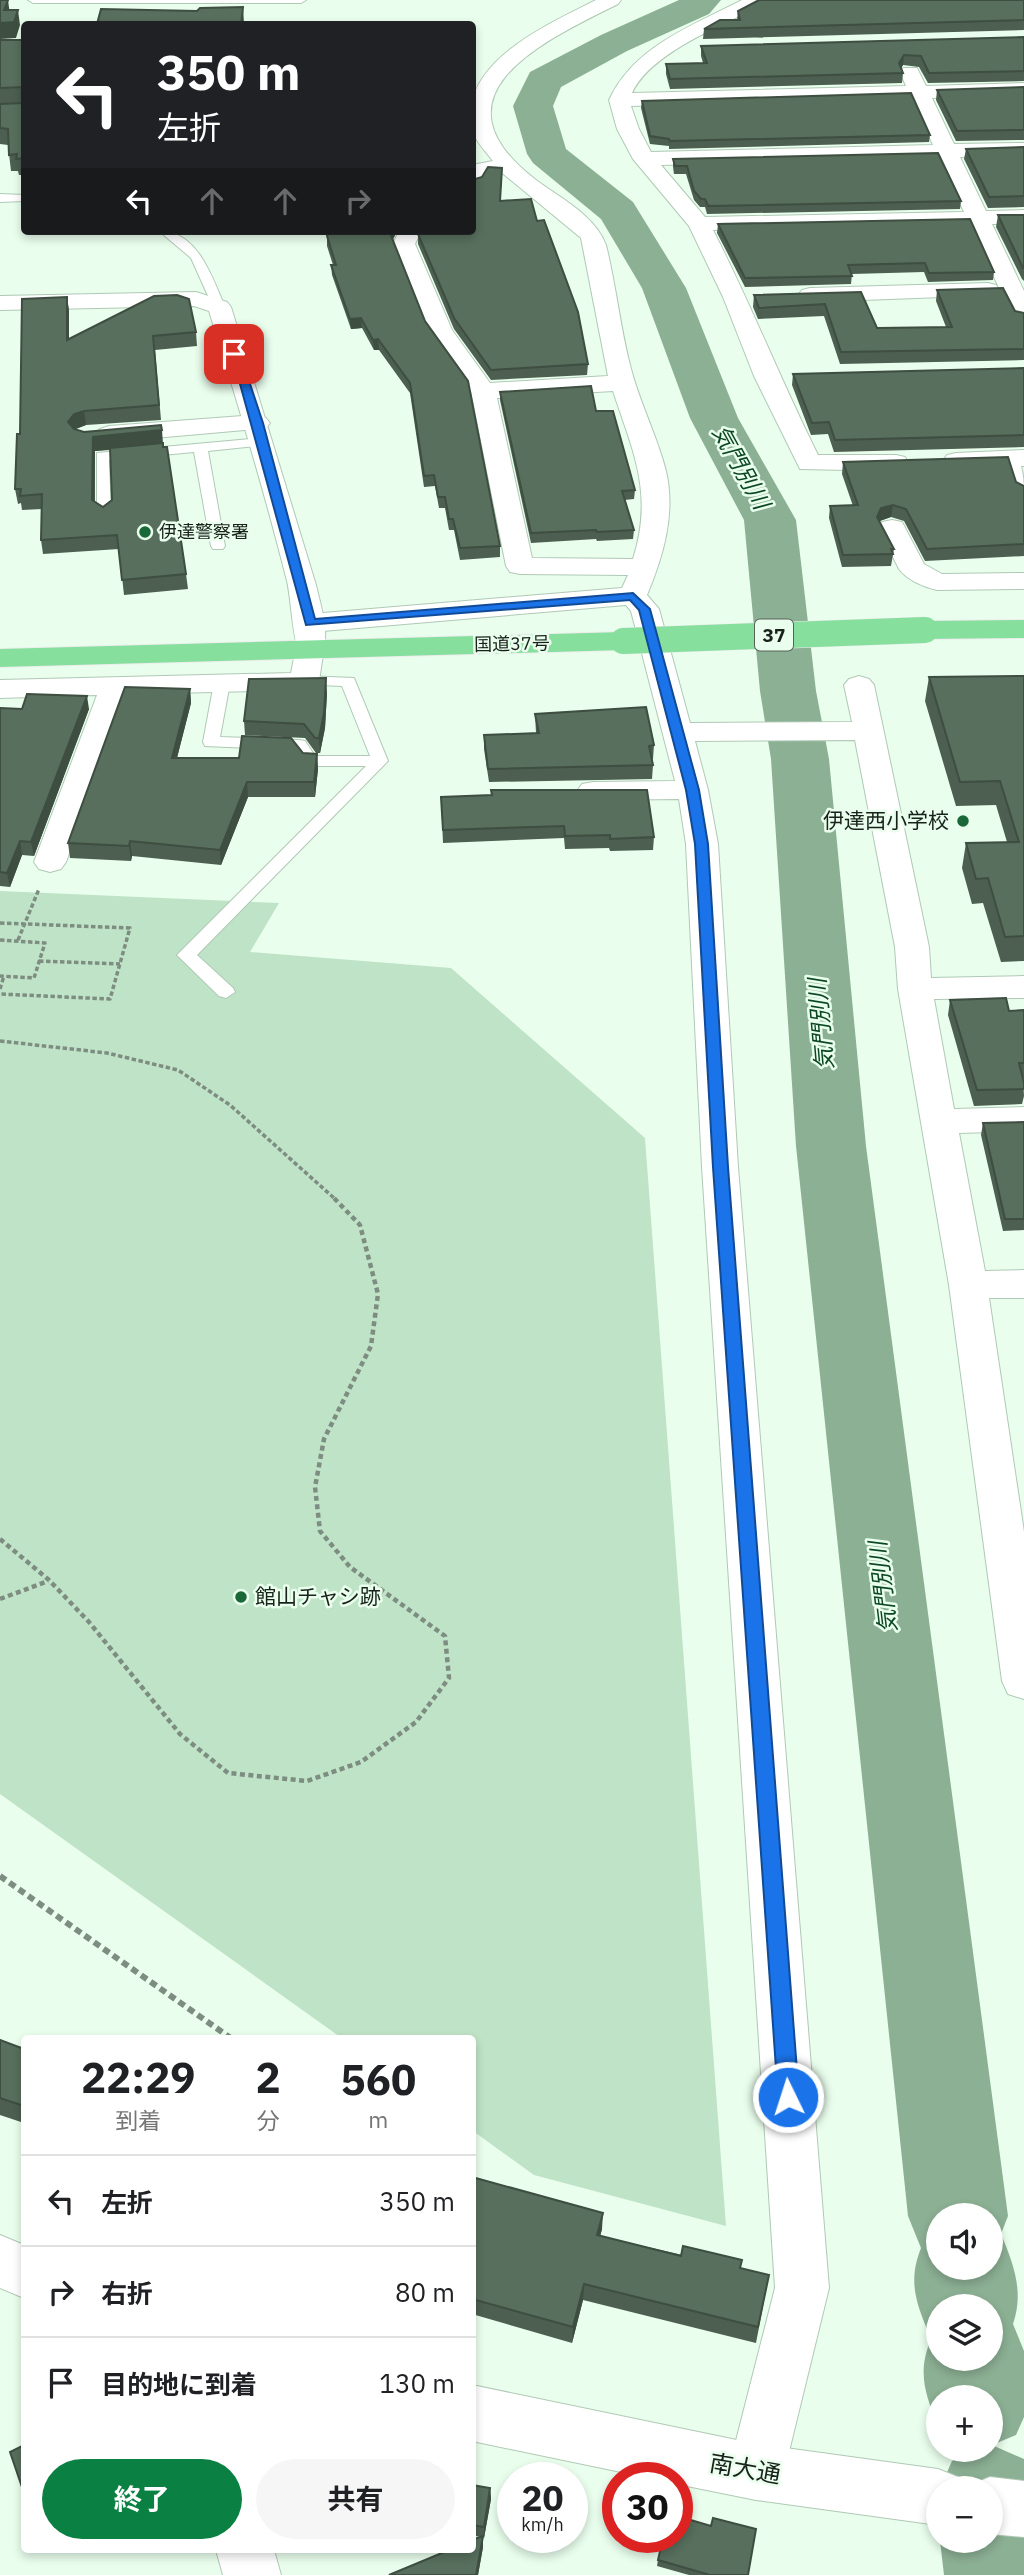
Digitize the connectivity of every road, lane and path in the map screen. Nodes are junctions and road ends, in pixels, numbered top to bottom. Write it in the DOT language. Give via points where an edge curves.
graph roads {
  1 [pos="33,0"];
  2 [pos="301,0"];
  3 [pos="611,0"];
  4 [pos="757,0"];
  5 [pos="96,1"];
  6 [pos="132,1"];
  7 [pos="173,1"];
  8 [pos="254,1"];
  9 [pos="282,1"];
  10 [pos="709,47"];
  11 [pos="669,48"];
  12 [pos="901,54"];
  13 [pos="1024,89"];
  14 [pos="919,92"];
  15 [pos="619,100"];
  16 [pos="1024,149"];
  17 [pos="946,151"];
  18 [pos="643,159"];
  19 [pos="506,165"];
  20 [pos="476,174"];
  21 [pos="0,198"];
  22 [pos="21,198"];
  23 [pos="1024,217"];
  24 [pos="976,218"];
  25 [pos="699,224"];
  26 [pos="170,235"];
  27 [pos="408,235"];
  28 [pos="1018,289"];
  29 [pos="790,295"];
  30 [pos="762,296"];
  31 [pos="735,297"];
  32 [pos="0,303"];
  33 [pos="219,307"];
  34 [pos="1024,316"];
  35 [pos="766,376"];
  36 [pos="793,376"];
  37 [pos="622,383"];
  38 [pos="483,391"];
  39 [pos="260,432"];
  40 [pos="86,436"];
  41 [pos="200,447"];
  42 [pos="1018,458"];
  43 [pos="1024,493"];
  44 [pos="104,515"];
  45 [pos="892,528"];
  46 [pos="218,546"];
  47 [pos="640,581"];
  48 [pos="1024,581"];
  49 [pos="1024,629"];
  50 [pos="310,635"];
  51 [pos="0,658"];
  52 [pos="304,681"];
  53 [pos="222,683"];
  54 [pos="859,685"];
  55 [pos="115,686"];
  56 [pos="0,689"];
  57 [pos="685,731"];
  58 [pos="855,731"];
  59 [pos="380,761"];
  60 [pos="693,790"];
  61 [pos="569,792"];
  62 [pos="50,862"];
  63 [pos="0,923"];
  64 [pos="25,924"];
  65 [pos="0,940"];
  66 [pos="18,940"];
  67 [pos="39,961"];
  68 [pos="120,964"];
  69 [pos="2,976"];
  70 [pos="1024,988"];
  71 [pos="0,989"];
  72 [pos="915,989"];
  73 [pos="226,992"];
  74 [pos="0,995"];
  75 [pos="0,1041"];
  76 [pos="1024,1119"];
  77 [pos="937,1122"];
  78 [pos="1024,1284"];
  79 [pos="968,1285"];
  80 [pos="0,1539"];
  81 [pos="49,1580"];
  82 [pos="0,1599"];
  83 [pos="1024,1681"];
  84 [pos="0,1875"];
  85 [pos="226,2035"];
  86 [pos="0,2261"];
  87 [pos="21,2270"];
  88 [pos="476,2414"];
  89 [pos="756,2472"];
  90 [pos="926,2495"];
  91 [pos="1003,2507"];
  92 [pos="1024,2509"];
  93 [pos="246,2553"];
  94 [pos="252,2575"];
  1 -- 5 [label="lane"];
  2 -- 9 [label="lane"];
  3 -- 19 [label="street" via="530,41 482,91 480,129"];
  4 -- 11 [label="street"];
  5 -- 6 [label="lane"];
  6 -- 7 [label="lane"];
  7 -- 8 [label="lane"];
  8 -- 9 [label="lane"];
  10 -- 11 [label="street"];
  11 -- 15 [label="street" via="644,64"];
  12 -- 14 [label="street"];
  13 -- 14 [label="street"];
  14 -- 15 [label="street"];
  14 -- 17 [label="street"];
  15 -- 18 [label="street"];
  16 -- 17 [label="street"];
  17 -- 18 [label="street"];
  17 -- 24 [label="street"];
  18 -- 25 [label="street"];
  19 -- 20 [label="street"];
  19 -- 37 [label="street" via="591,234"];
  21 -- 22 [label="lane"];
  23 -- 24 [label="street"];
  24 -- 25 [label="street"];
  24 -- 28 [label="street"];
  25 -- 31 [label="street"];
  26 -- 33 [label="lane" via="196,256"];
  27 -- 38 [label="street" via="404,244 440,331"];
  28 -- 29 [label="street"];
  28 -- 34 [label="street"];
  30 -- 31 [label="street"];
  31 -- 35 [label="street"];
  32 -- 33 [label="street" via="196,299"];
  33 -- 39 [label="street"];
  35 -- 36 [label="street"];
  35 -- 42 [label="street" via="809,463"];
  37 -- 38 [label="street"];
  37 -- 47 [label="street" via="655,482 656,526"];
  38 -- 47 [label="street" via="520,566"];
  39 -- 40 [label="street"];
  39 -- 41 [label="lane"];
  39 -- 50 [label="street"];
  41 -- 44 [label="lane" via="102,456"];
  41 -- 46 [label="lane"];
  42 -- 43 [label="lane"];
  45 -- 48 [label="street" via="913,569 937,582"];
  47 -- 50 [label="street"];
  47 -- 57 [label="street"];
  49 -- 50 [label="highway, 国道37号 / 37, bridge" via="622,641"];
  50 -- 51 [label="highway, 国道37号 / 37"];
  50 -- 52 [label="street"];
  52 -- 53 [label="street"];
  52 -- 59 [label="lane" via="348,681"];
  53 -- 55 [label="street"];
  53 -- 59 [label="lane" via="211,742 299,745 310,761"];
  54 -- 58 [label="street"];
  55 -- 56 [label="street"];
  55 -- 62 [label="street"];
  57 -- 58 [label="street"];
  57 -- 60 [label="street"];
  58 -- 72 [label="street" via="912,947"];
  59 -- 73 [label="lane" via="186,955"];
  60 -- 61 [label="street"];
  60 -- 89 [label="street" via="702,844 721,1181 802,2288"];
  62 -- 64 [label="path"];
  63 -- 64 [label="path"];
  64 -- 66 [label="path"];
  64 -- 68 [label="path" via="130,928"];
  65 -- 66 [label="path"];
  66 -- 67 [label="path" via="45,943"];
  67 -- 68 [label="path"];
  67 -- 69 [label="path" via="34,978"];
  68 -- 74 [label="path" via="110,999"];
  69 -- 71 [label="path"];
  70 -- 72 [label="street"];
  72 -- 77 [label="street"];
  75 -- 81 [label="path" via="107,1053 178,1070 230,1105 360,1225 378,1294 371,1346 324,1439 315,1487 320,1531 350,1567 445,1636 449,1678 416,1722 361,1762 307,1782 228,1773 180,1734"];
  76 -- 77 [label="street"];
  77 -- 79 [label="street"];
  78 -- 79 [label="street"];
  79 -- 83 [label="street"];
  80 -- 81 [label="path"];
  81 -- 82 [label="path"];
  84 -- 85 [label="path"];
  86 -- 87 [label="street"];
  88 -- 89 [label="street, 南大通"];
  89 -- 90 [label="street, 南大通"];
  91 -- 92 [label="street"];
  93 -- 94 [label="street"];
}
